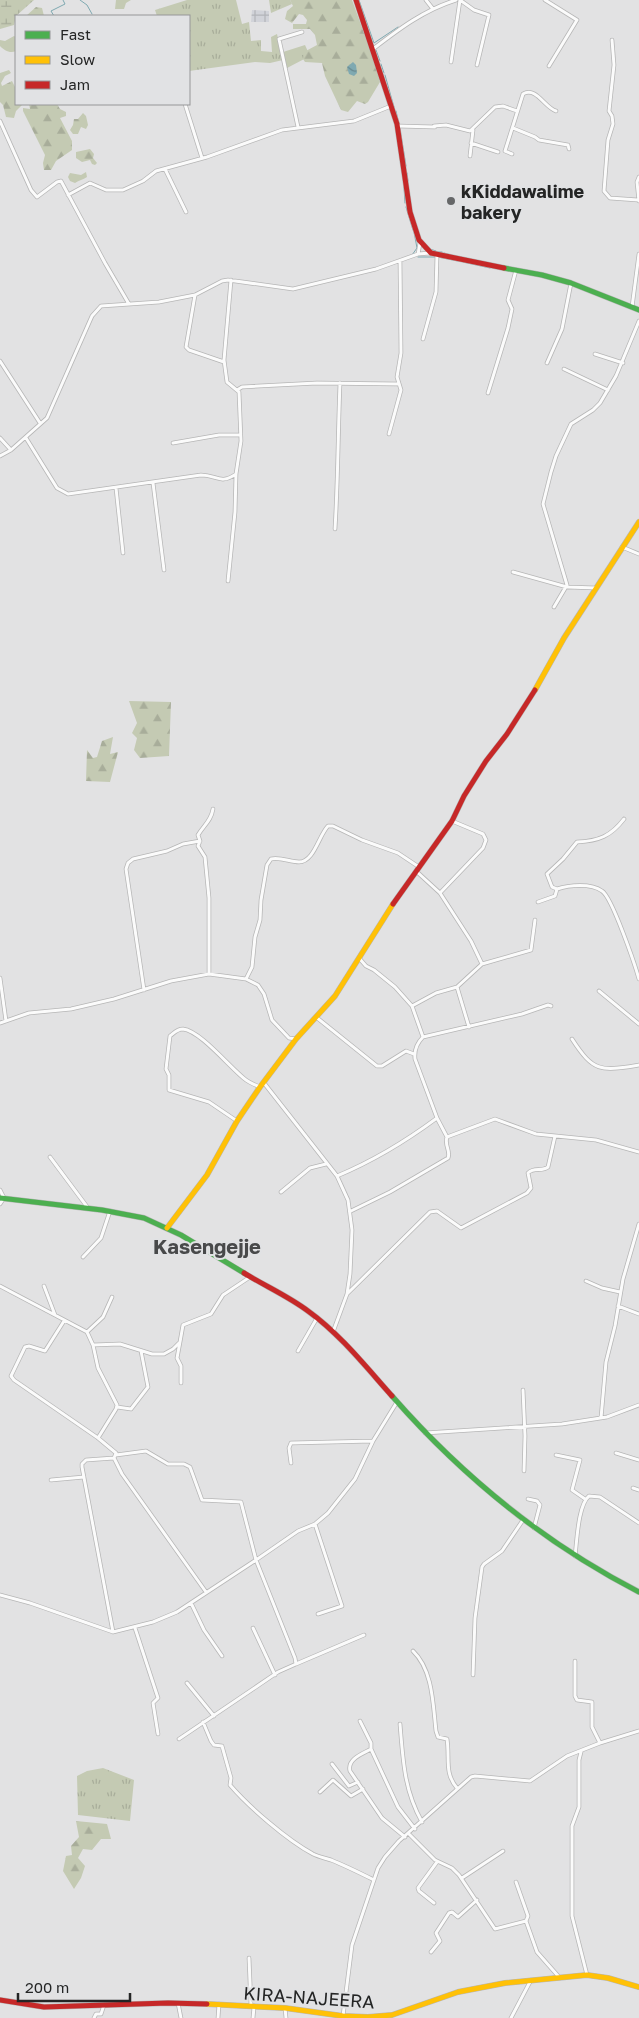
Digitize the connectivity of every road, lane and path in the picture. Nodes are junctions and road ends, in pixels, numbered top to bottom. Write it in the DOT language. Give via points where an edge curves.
graph roads {
  1 [pos="356,0"];
  2 [pos="426,0"];
  3 [pos="456,0"];
  4 [pos="545,0"];
  5 [pos="433,9"];
  6 [pos="302,32"];
  7 [pos="612,40"];
  8 [pos="373,48"];
  9 [pos="450,62"];
  10 [pos="477,65"];
  11 [pos="549,66"];
  12 [pos="185,105"];
  13 [pos="392,106"];
  14 [pos="517,111"];
  15 [pos="556,112"];
  16 [pos="0,121"];
  17 [pos="398,126"];
  18 [pos="298,127"];
  19 [pos="514,128"];
  20 [pos="473,130"];
  21 [pos="471,143"];
  22 [pos="569,149"];
  23 [pos="498,152"];
  24 [pos="512,154"];
  25 [pos="470,156"];
  26 [pos="202,158"];
  27 [pos="165,169"];
  28 [pos="639,177"];
  29 [pos="68,195"];
  30 [pos="638,201"];
  31 [pos="186,212"];
  32 [pos="420,243"];
  33 [pos="430,253"];
  34 [pos="418,254"];
  35 [pos="437,254"];
  36 [pos="639,254"];
  37 [pos="400,261"];
  38 [pos="517,269"];
  39 [pos="232,280"];
  40 [pos="571,283"];
  41 [pos="195,295"];
  42 [pos="129,304"];
  43 [pos="632,308"];
  44 [pos="639,310"];
  45 [pos="639,320"];
  46 [pos="423,339"];
  47 [pos="594,354"];
  48 [pos="0,361"];
  49 [pos="224,362"];
  50 [pos="547,363"];
  51 [pos="623,363"];
  52 [pos="564,369"];
  53 [pos="340,383"];
  54 [pos="399,384"];
  55 [pos="237,390"];
  56 [pos="608,390"];
  57 [pos="488,394"];
  58 [pos="40,423"];
  59 [pos="240,434"];
  60 [pos="389,434"];
  61 [pos="0,438"];
  62 [pos="26,438"];
  63 [pos="173,443"];
  64 [pos="11,450"];
  65 [pos="0,456"];
  66 [pos="236,474"];
  67 [pos="153,483"];
  68 [pos="116,488"];
  69 [pos="639,522"];
  70 [pos="335,529"];
  71 [pos="622,546"];
  72 [pos="123,553"];
  73 [pos="639,554"];
  74 [pos="164,570"];
  75 [pos="513,572"];
  76 [pos="228,581"];
  77 [pos="567,587"];
  78 [pos="596,588"];
  79 [pos="554,606"];
  80 [pos="213,809"];
  81 [pos="624,819"];
  82 [pos="452,821"];
  83 [pos="200,841"];
  84 [pos="418,869"];
  85 [pos="557,889"];
  86 [pos="440,892"];
  87 [pos="538,902"];
  88 [pos="535,920"];
  89 [pos="358,957"];
  90 [pos="482,964"];
  91 [pos="209,974"];
  92 [pos="0,978"];
  93 [pos="246,979"];
  94 [pos="639,979"];
  95 [pos="458,987"];
  96 [pos="144,990"];
  97 [pos="600,991"];
  98 [pos="412,1006"];
  99 [pos="551,1006"];
  100 [pos="316,1017"];
  101 [pos="6,1022"];
  102 [pos="0,1023"];
  103 [pos="639,1024"];
  104 [pos="469,1027"];
  105 [pos="423,1037"];
  106 [pos="296,1039"];
  107 [pos="572,1039"];
  108 [pos="414,1054"];
  109 [pos="639,1065"];
  110 [pos="262,1085"];
  111 [pos="437,1118"];
  112 [pos="237,1121"];
  113 [pos="555,1136"];
  114 [pos="447,1137"];
  115 [pos="639,1152"];
  116 [pos="50,1157"];
  117 [pos="327,1164"];
  118 [pos="337,1176"];
  119 [pos="0,1190"];
  120 [pos="281,1192"];
  121 [pos="2,1198"];
  122 [pos="0,1204"];
  123 [pos="89,1208"];
  124 [pos="110,1211"];
  125 [pos="351,1211"];
  126 [pos="639,1226"];
  127 [pos="167,1228"];
  128 [pos="83,1257"];
  129 [pos="250,1277"];
  130 [pos="586,1281"];
  131 [pos="0,1286"];
  132 [pos="44,1286"];
  133 [pos="620,1292"];
  134 [pos="347,1294"];
  135 [pos="112,1297"];
  136 [pos="618,1306"];
  137 [pos="639,1314"];
  138 [pos="56,1315"];
  139 [pos="318,1318"];
  140 [pos="64,1321"];
  141 [pos="87,1332"];
  142 [pos="333,1332"];
  143 [pos="180,1342"];
  144 [pos="93,1345"];
  145 [pos="141,1351"];
  146 [pos="298,1351"];
  147 [pos="181,1383"];
  148 [pos="524,1390"];
  149 [pos="398,1402"];
  150 [pos="639,1405"];
  151 [pos="117,1407"];
  152 [pos="600,1418"];
  153 [pos="524,1426"];
  154 [pos="425,1433"];
  155 [pos="98,1438"];
  156 [pos="373,1441"];
  157 [pos="616,1453"];
  158 [pos="556,1455"];
  159 [pos="115,1456"];
  160 [pos="639,1460"];
  161 [pos="291,1463"];
  162 [pos="524,1471"];
  163 [pos="84,1477"];
  164 [pos="51,1480"];
  165 [pos="633,1488"];
  166 [pos="639,1490"];
  167 [pos="528,1499"];
  168 [pos="585,1499"];
  169 [pos="523,1520"];
  170 [pos="639,1523"];
  171 [pos="315,1524"];
  172 [pos="534,1529"];
  173 [pos="575,1556"];
  174 [pos="256,1560"];
  175 [pos="206,1592"];
  176 [pos="639,1592"];
  177 [pos="0,1595"];
  178 [pos="191,1603"];
  179 [pos="318,1614"];
  180 [pos="134,1628"];
  181 [pos="254,1628"];
  182 [pos="113,1632"];
  183 [pos="364,1635"];
  184 [pos="412,1651"];
  185 [pos="222,1656"];
  186 [pos="575,1662"];
  187 [pos="296,1664"];
  188 [pos="274,1674"];
  189 [pos="473,1675"];
  190 [pos="187,1683"];
  191 [pos="214,1716"];
  192 [pos="360,1720"];
  193 [pos="203,1722"];
  194 [pos="400,1724"];
  195 [pos="639,1730"];
  196 [pos="158,1734"];
  197 [pos="179,1739"];
  198 [pos="600,1743"];
  199 [pos="371,1749"];
  200 [pos="581,1752"];
  201 [pos="332,1764"];
  202 [pos="358,1782"];
  203 [pos="458,1788"];
  204 [pos="363,1789"];
  205 [pos="320,1792"];
  206 [pos="422,1822"];
  207 [pos="415,1829"];
  208 [pos="409,1834"];
  209 [pos="404,1837"];
  210 [pos="503,1851"];
  211 [pos="437,1862"];
  212 [pos="462,1878"];
  213 [pos="374,1880"];
  214 [pos="516,1882"];
  215 [pos="477,1900"];
  216 [pos="434,1903"];
  217 [pos="526,1921"];
  218 [pos="430,1952"];
  219 [pos="249,1958"];
  220 [pos="587,1975"];
  221 [pos="559,1977"];
  222 [pos="531,1980"];
  223 [pos="639,1987"];
  224 [pos="0,2000"];
  225 [pos="178,2003"];
  226 [pos="219,2004"];
  227 [pos="104,2005"];
  228 [pos="252,2007"];
  229 [pos="285,2008"];
  230 [pos="329,2016"];
  231 [pos="343,2016"];
  232 [pos="382,2017"];
  233 [pos="94,2018"];
  234 [pos="181,2018"];
  235 [pos="218,2018"];
  236 [pos="253,2018"];
  237 [pos="286,2018"];
  238 [pos="511,2018"];
  1 -- 8 [label="street"];
  2 -- 5 [label="street"];
  3 -- 5 [label="street"];
  4 -- 11 [label="street" via="578,20"];
  5 -- 8 [label="street"];
  6 -- 18 [label="street" via="279,39"];
  7 -- 30 [label="street" via="614,65 609,111 613,124 608,140 604,191 610,198"];
  8 -- 13 [label="street"];
  9 -- 10 [label="street" via="460,0 489,16"];
  12 -- 26 [label="street"];
  13 -- 17 [label="street"];
  13 -- 18 [label="street" via="354,120"];
  14 -- 15 [label="street" via="523,94 530,92"];
  14 -- 19 [label="street"];
  14 -- 20 [label="street" via="495,107"];
  16 -- 29 [label="street" via="34,194 39,196 61,181"];
  17 -- 20 [label="street" via="446,125"];
  17 -- 32 [label="street" via="410,212"];
  18 -- 26 [label="street" via="268,134"];
  19 -- 22 [label="street" via="547,143 568,145"];
  19 -- 24 [label="street" via="505,151"];
  20 -- 21 [label="street"];
  21 -- 23 [label="street"];
  21 -- 25 [label="street"];
  26 -- 27 [label="street"];
  27 -- 29 [label="street" via="123,190 106,190 90,182"];
  27 -- 31 [label="street"];
  28 -- 30 [label="street"];
  29 -- 42 [label="street"];
  32 -- 33 [label="street"];
  32 -- 34 [label="street"];
  33 -- 34 [label="street"];
  33 -- 35 [label="street"];
  34 -- 37 [label="street"];
  35 -- 38 [label="street"];
  35 -- 46 [label="street" via="436,292"];
  36 -- 43 [label="street"];
  37 -- 39 [label="street" via="293,289"];
  37 -- 54 [label="street"];
  38 -- 40 [label="street"];
  38 -- 57 [label="street" via="508,300 512,309 508,328"];
  39 -- 41 [label="street" via="222,281"];
  39 -- 49 [label="street"];
  40 -- 43 [label="street"];
  40 -- 50 [label="street" via="562,329"];
  41 -- 42 [label="street"];
  41 -- 49 [label="street" via="186,347"];
  42 -- 58 [label="street" via="106,304 92,316 47,418"];
  43 -- 44 [label="street"];
  45 -- 51 [label="street"];
  47 -- 51 [label="street"];
  48 -- 58 [label="street"];
  49 -- 55 [label="street" via="227,382"];
  51 -- 56 [label="street"];
  52 -- 56 [label="street"];
  53 -- 54 [label="street"];
  53 -- 55 [label="street" via="242,387"];
  53 -- 70 [label="street"];
  54 -- 60 [label="street" via="401,390"];
  55 -- 59 [label="street"];
  56 -- 77 [label="street" via="593,410 570,426 553,463 543,501"];
  58 -- 62 [label="street"];
  59 -- 63 [label="street"];
  59 -- 66 [label="street"];
  61 -- 64 [label="street"];
  62 -- 64 [label="street"];
  62 -- 68 [label="street" via="62,492"];
  64 -- 65 [label="street"];
  66 -- 67 [label="street" via="228,480 201,475"];
  66 -- 76 [label="street"];
  67 -- 68 [label="street"];
  67 -- 74 [label="street"];
  68 -- 72 [label="street"];
  69 -- 71 [label="street"];
  71 -- 73 [label="street"];
  71 -- 78 [label="street"];
  75 -- 77 [label="street"];
  77 -- 78 [label="street"];
  77 -- 79 [label="street"];
  78 -- 82 [label="street" via="532,697 464,796"];
  80 -- 83 [label="street" via="208,823 198,835"];
  81 -- 85 [label="street" via="611,834 577,842 547,872 552,887"];
  82 -- 84 [label="street"];
  82 -- 86 [label="street" via="483,834 486,840 483,848"];
  83 -- 91 [label="street" via="198,846 205,857 209,898"];
  83 -- 96 [label="street" via="128,863 126,869"];
  84 -- 86 [label="street"];
  84 -- 89 [label="street"];
  84 -- 93 [label="street" via="398,853 333,826 323,831 306,860 271,859 267,865 252,967"];
  85 -- 87 [label="street" via="555,896"];
  85 -- 94 [label="street" via="590,887 604,892"];
  86 -- 90 [label="street"];
  88 -- 90 [label="street" via="531,950"];
  89 -- 98 [label="street" via="395,987"];
  89 -- 100 [label="street" via="335,996"];
  90 -- 95 [label="street"];
  91 -- 93 [label="street"];
  91 -- 96 [label="street"];
  92 -- 101 [label="street"];
  93 -- 106 [label="street" via="264,994 272,1020 289,1038"];
  95 -- 98 [label="street" via="436,993"];
  95 -- 104 [label="street"];
  96 -- 101 [label="street" via="71,1009 29,1013"];
  97 -- 103 [label="street"];
  98 -- 105 [label="street"];
  99 -- 104 [label="street"];
  100 -- 106 [label="street"];
  100 -- 108 [label="street" via="377,1066 406,1051"];
  101 -- 102 [label="street"];
  104 -- 105 [label="street"];
  105 -- 108 [label="street"];
  106 -- 110 [label="street"];
  107 -- 109 [label="street" via="586,1060 598,1068"];
  108 -- 111 [label="street"];
  110 -- 112 [label="street"];
  110 -- 112 [label="street" via="248,1082 185,1029 170,1036 166,1069 169,1090 209,1102"];
  110 -- 117 [label="street"];
  111 -- 114 [label="street"];
  111 -- 118 [label="street" via="378,1157"];
  112 -- 127 [label="street" via="207,1175"];
  113 -- 114 [label="street" via="536,1134 495,1119"];
  113 -- 115 [label="street" via="596,1140"];
  113 -- 134 [label="street" via="548,1168 528,1173 531,1188 526,1193 461,1228 437,1211 430,1212"];
  114 -- 125 [label="street" via="448,1158"];
  116 -- 123 [label="street"];
  117 -- 118 [label="street"];
  117 -- 120 [label="street" via="310,1168"];
  118 -- 125 [label="street"];
  119 -- 121 [label="street"];
  121 -- 122 [label="street"];
  121 -- 123 [label="street"];
  123 -- 124 [label="street"];
  124 -- 127 [label="street" via="143,1218"];
  124 -- 128 [label="street" via="101,1238"];
  125 -- 134 [label="street" via="352,1250"];
  126 -- 133 [label="street"];
  127 -- 129 [label="street"];
  129 -- 139 [label="street" via="290,1298"];
  129 -- 143 [label="street" via="220,1298 211,1314 183,1325"];
  130 -- 133 [label="street"];
  131 -- 138 [label="street"];
  132 -- 138 [label="street"];
  133 -- 136 [label="street"];
  134 -- 142 [label="street"];
  135 -- 141 [label="street" via="104,1317"];
  136 -- 137 [label="street"];
  136 -- 152 [label="street" via="604,1376"];
  138 -- 140 [label="street"];
  139 -- 142 [label="street"];
  139 -- 146 [label="street"];
  140 -- 141 [label="street"];
  140 -- 155 [label="street" via="45,1351 25,1347 11,1376"];
  141 -- 144 [label="street"];
  142 -- 149 [label="street"];
  143 -- 145 [label="street" via="164,1354"];
  143 -- 147 [label="street" via="177,1358 181,1366"];
  144 -- 145 [label="street" via="120,1344"];
  144 -- 151 [label="street" via="98,1368"];
  145 -- 151 [label="street" via="147,1390 131,1408"];
  148 -- 153 [label="street"];
  149 -- 154 [label="street"];
  149 -- 156 [label="street"];
  150 -- 152 [label="street"];
  151 -- 155 [label="street"];
  152 -- 153 [label="street"];
  153 -- 154 [label="street"];
  153 -- 162 [label="street"];
  154 -- 169 [label="street" via="488,1494"];
  155 -- 159 [label="street" via="115,1451"];
  156 -- 161 [label="street" via="291,1443"];
  156 -- 171 [label="street" via="349,1489"];
  157 -- 160 [label="street"];
  158 -- 168 [label="street" via="580,1460 572,1490"];
  159 -- 163 [label="street" via="84,1462"];
  159 -- 174 [label="street" via="146,1451 168,1464 187,1465 202,1500 241,1502"];
  159 -- 175 [label="street" via="122,1474"];
  163 -- 164 [label="street"];
  163 -- 182 [label="street"];
  165 -- 166 [label="street"];
  167 -- 172 [label="street" via="540,1505"];
  168 -- 170 [label="street" via="591,1495 600,1497"];
  168 -- 173 [label="street"];
  169 -- 172 [label="street"];
  169 -- 189 [label="street" via="502,1551 482,1567 475,1618"];
  171 -- 174 [label="street" via="298,1531"];
  171 -- 179 [label="street" via="342,1606"];
  172 -- 173 [label="street"];
  173 -- 176 [label="street"];
  174 -- 175 [label="street"];
  174 -- 187 [label="street"];
  175 -- 178 [label="street"];
  177 -- 182 [label="street"];
  178 -- 180 [label="street" via="161,1619"];
  178 -- 185 [label="street"];
  180 -- 182 [label="street"];
  180 -- 196 [label="street" via="158,1698 153,1703"];
  181 -- 188 [label="street"];
  183 -- 187 [label="street"];
  184 -- 203 [label="street" via="423,1664 437,1736 447,1739 448,1774"];
  186 -- 198 [label="street" via="575,1696 578,1700 592,1702 592,1727"];
  187 -- 188 [label="street"];
  188 -- 191 [label="street"];
  190 -- 191 [label="street"];
  191 -- 193 [label="street"];
  192 -- 199 [label="street"];
  193 -- 197 [label="street"];
  193 -- 213 [label="street" via="214,1745 222,1746 230,1785 246,1802 304,1848"];
  194 -- 206 [label="street" via="406,1784 412,1805"];
  195 -- 198 [label="street"];
  198 -- 200 [label="street"];
  199 -- 202 [label="street" via="351,1761 350,1772"];
  199 -- 207 [label="street" via="395,1802"];
  200 -- 203 [label="street" via="563,1758 530,1781 475,1776"];
  200 -- 220 [label="street" via="579,1807 572,1826 572,1916"];
  201 -- 202 [label="street" via="349,1786"];
  202 -- 204 [label="street"];
  203 -- 206 [label="street"];
  204 -- 205 [label="street" via="351,1796 333,1780"];
  204 -- 209 [label="street" via="382,1818"];
  206 -- 207 [label="street"];
  207 -- 208 [label="street"];
  208 -- 209 [label="street"];
  208 -- 211 [label="street"];
  209 -- 213 [label="street" via="385,1857"];
  210 -- 212 [label="street"];
  211 -- 212 [label="street" via="452,1868"];
  211 -- 216 [label="street" via="418,1890"];
  212 -- 215 [label="street"];
  213 -- 231 [label="street" via="352,1945"];
  214 -- 217 [label="street" via="528,1916"];
  215 -- 217 [label="street" via="495,1929"];
  215 -- 218 [label="street" via="458,1916 449,1913 436,1933 440,1941"];
  217 -- 221 [label="street" via="537,1952"];
  219 -- 228 [label="street"];
  220 -- 221 [label="street, KIRA-NAJEERA"];
  220 -- 223 [label="street, KIRA-NAJEERA"];
  221 -- 222 [label="street, KIRA-NAJEERA"];
  222 -- 232 [label="street, KIRA-NAJEERA" via="458,1992"];
  222 -- 238 [label="street"];
  224 -- 227 [label="street, KIRA-NAJEERA" via="44,2007"];
  225 -- 226 [label="street, KIRA-NAJEERA"];
  225 -- 227 [label="street, KIRA-NAJEERA"];
  225 -- 234 [label="street"];
  226 -- 228 [label="street, KIRA-NAJEERA"];
  226 -- 235 [label="street"];
  227 -- 233 [label="street" via="101,2014"];
  228 -- 229 [label="street, KIRA-NAJEERA"];
  228 -- 236 [label="street"];
  229 -- 230 [label="street, KIRA-NAJEERA"];
  229 -- 237 [label="street"];
  230 -- 231 [label="street, KIRA-NAJEERA"];
  231 -- 232 [label="street, KIRA-NAJEERA"];
}
